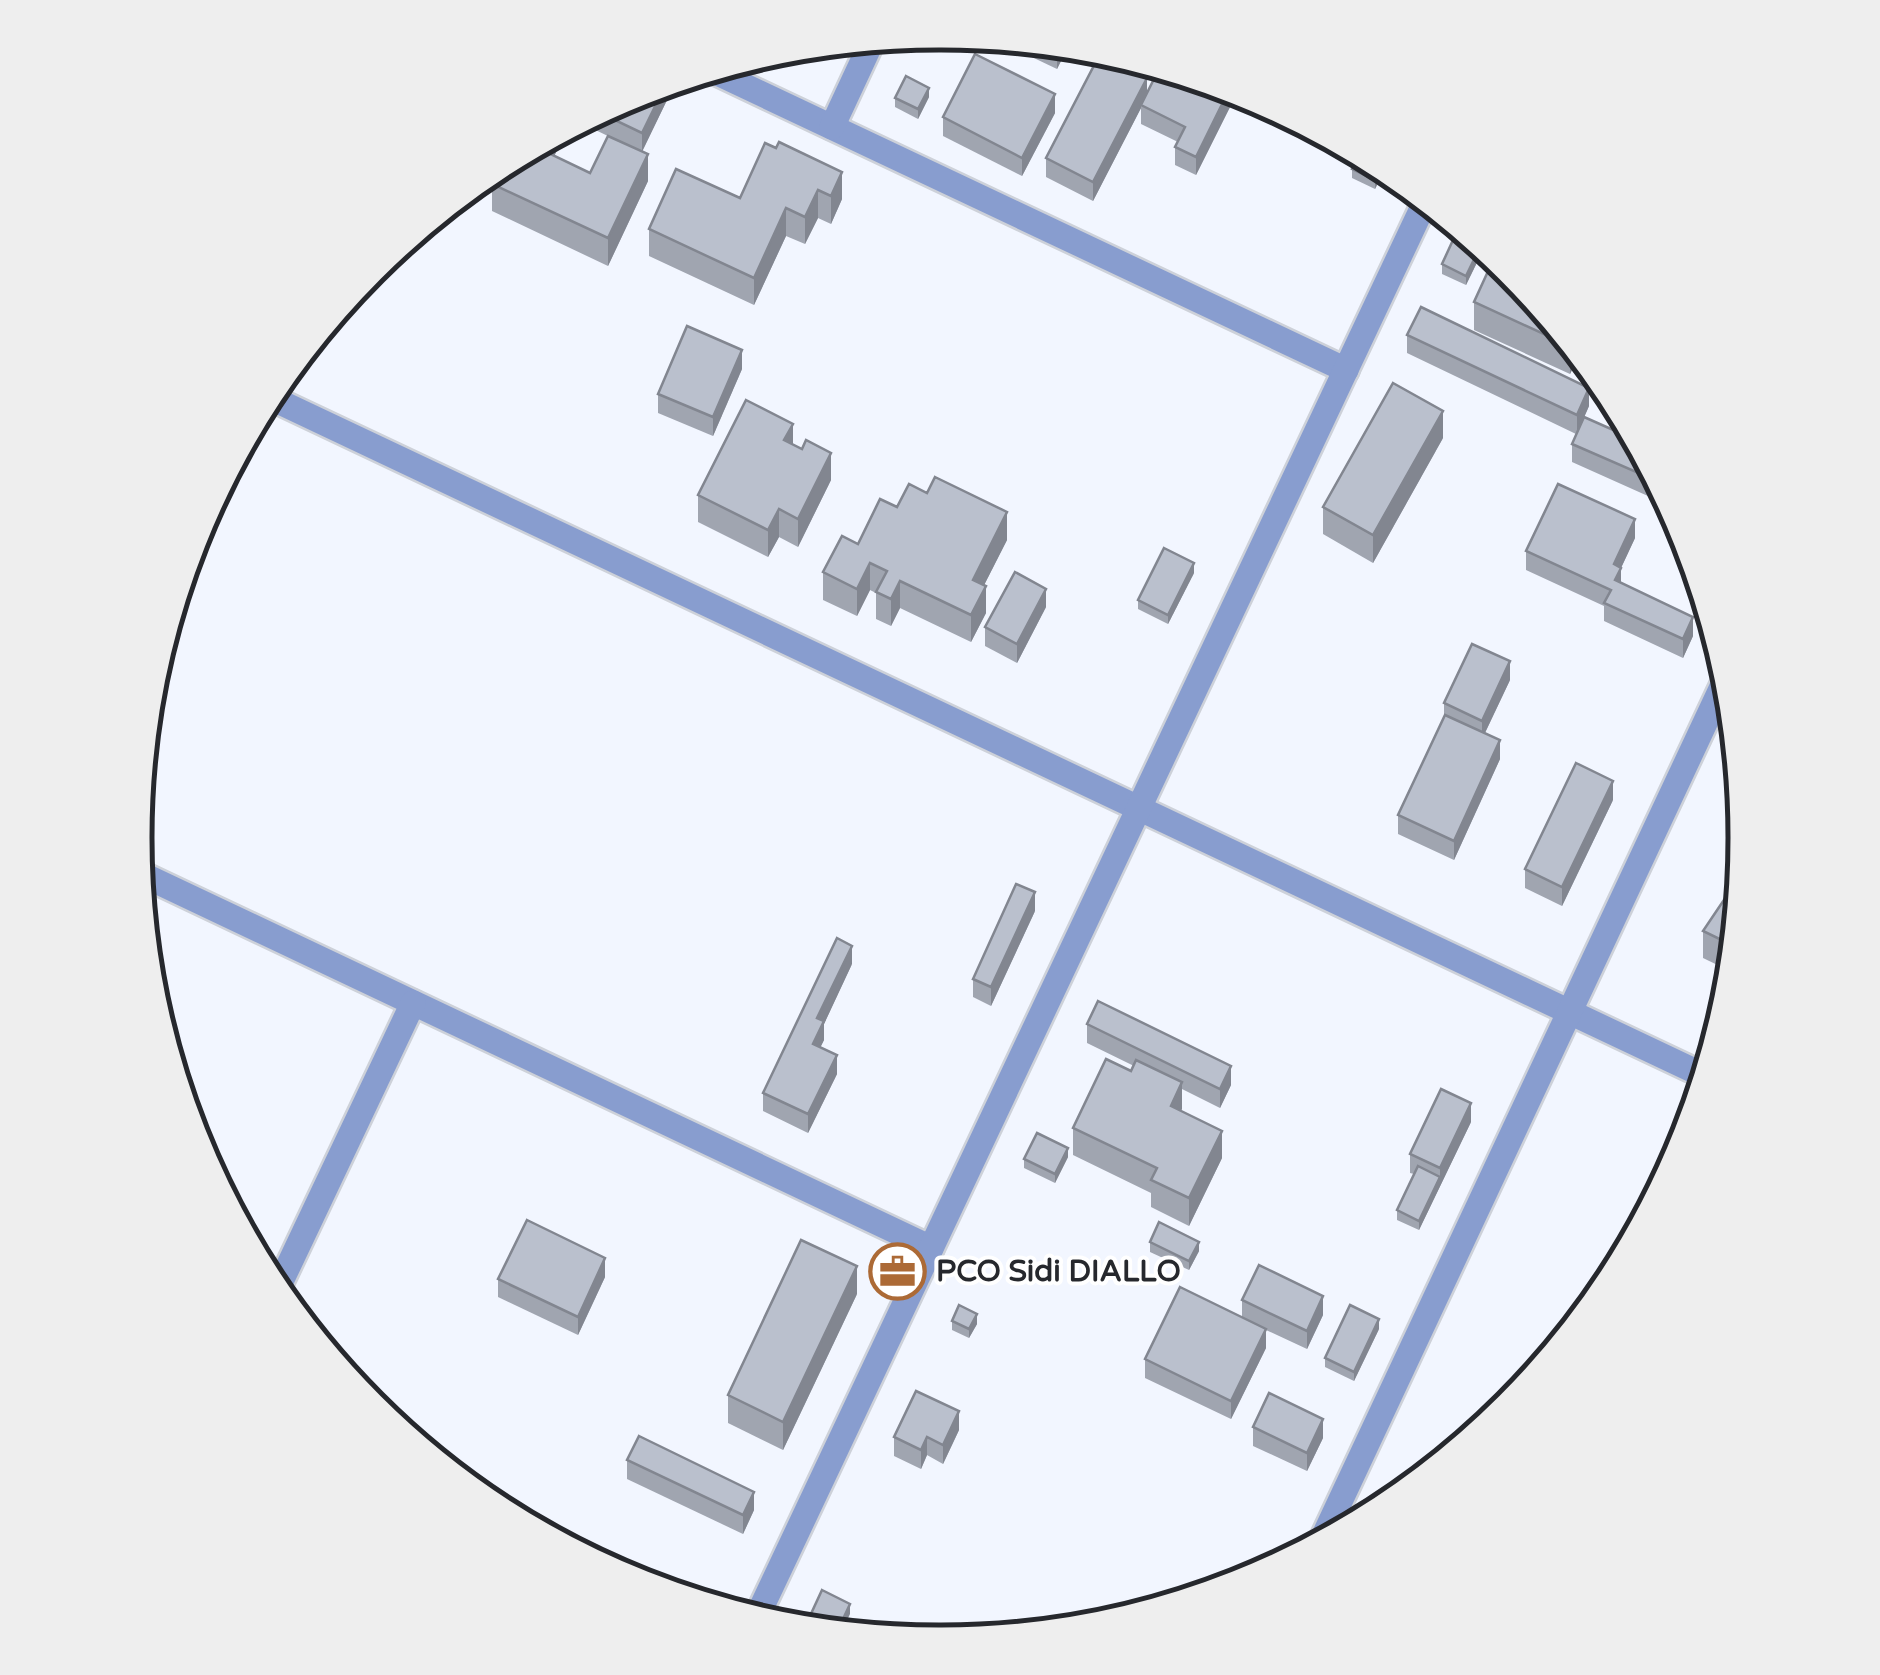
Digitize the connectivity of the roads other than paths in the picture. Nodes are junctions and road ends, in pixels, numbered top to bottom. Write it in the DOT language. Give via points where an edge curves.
graph roads {
  1 [pos="866,54"];
  2 [pos="731,79"];
  3 [pos="832,126"];
  4 [pos="1420,214"];
  5 [pos="1346,370"];
  6 [pos="283,403"];
  7 [pos="1715,701"];
  8 [pos="1139,809"];
  9 [pos="154,880"];
  10 [pos="413,1003"];
  11 [pos="1569,1012"];
  12 [pos="1692,1070"];
  13 [pos="931,1248"];
  14 [pos="284,1274"];
  15 [pos="1330,1521"];
  16 [pos="763,1604"];
  1 -- 3 [label="street"];
  2 -- 3 [label="street"];
  3 -- 5 [label="street"];
  4 -- 5 [label="street"];
  5 -- 8 [label="street"];
  6 -- 8 [label="street"];
  7 -- 11 [label="street"];
  8 -- 11 [label="street"];
  8 -- 13 [label="street"];
  9 -- 10 [label="street"];
  10 -- 13 [label="street"];
  10 -- 14 [label="street"];
  11 -- 12 [label="street"];
  11 -- 15 [label="street"];
  13 -- 16 [label="street"];
}
